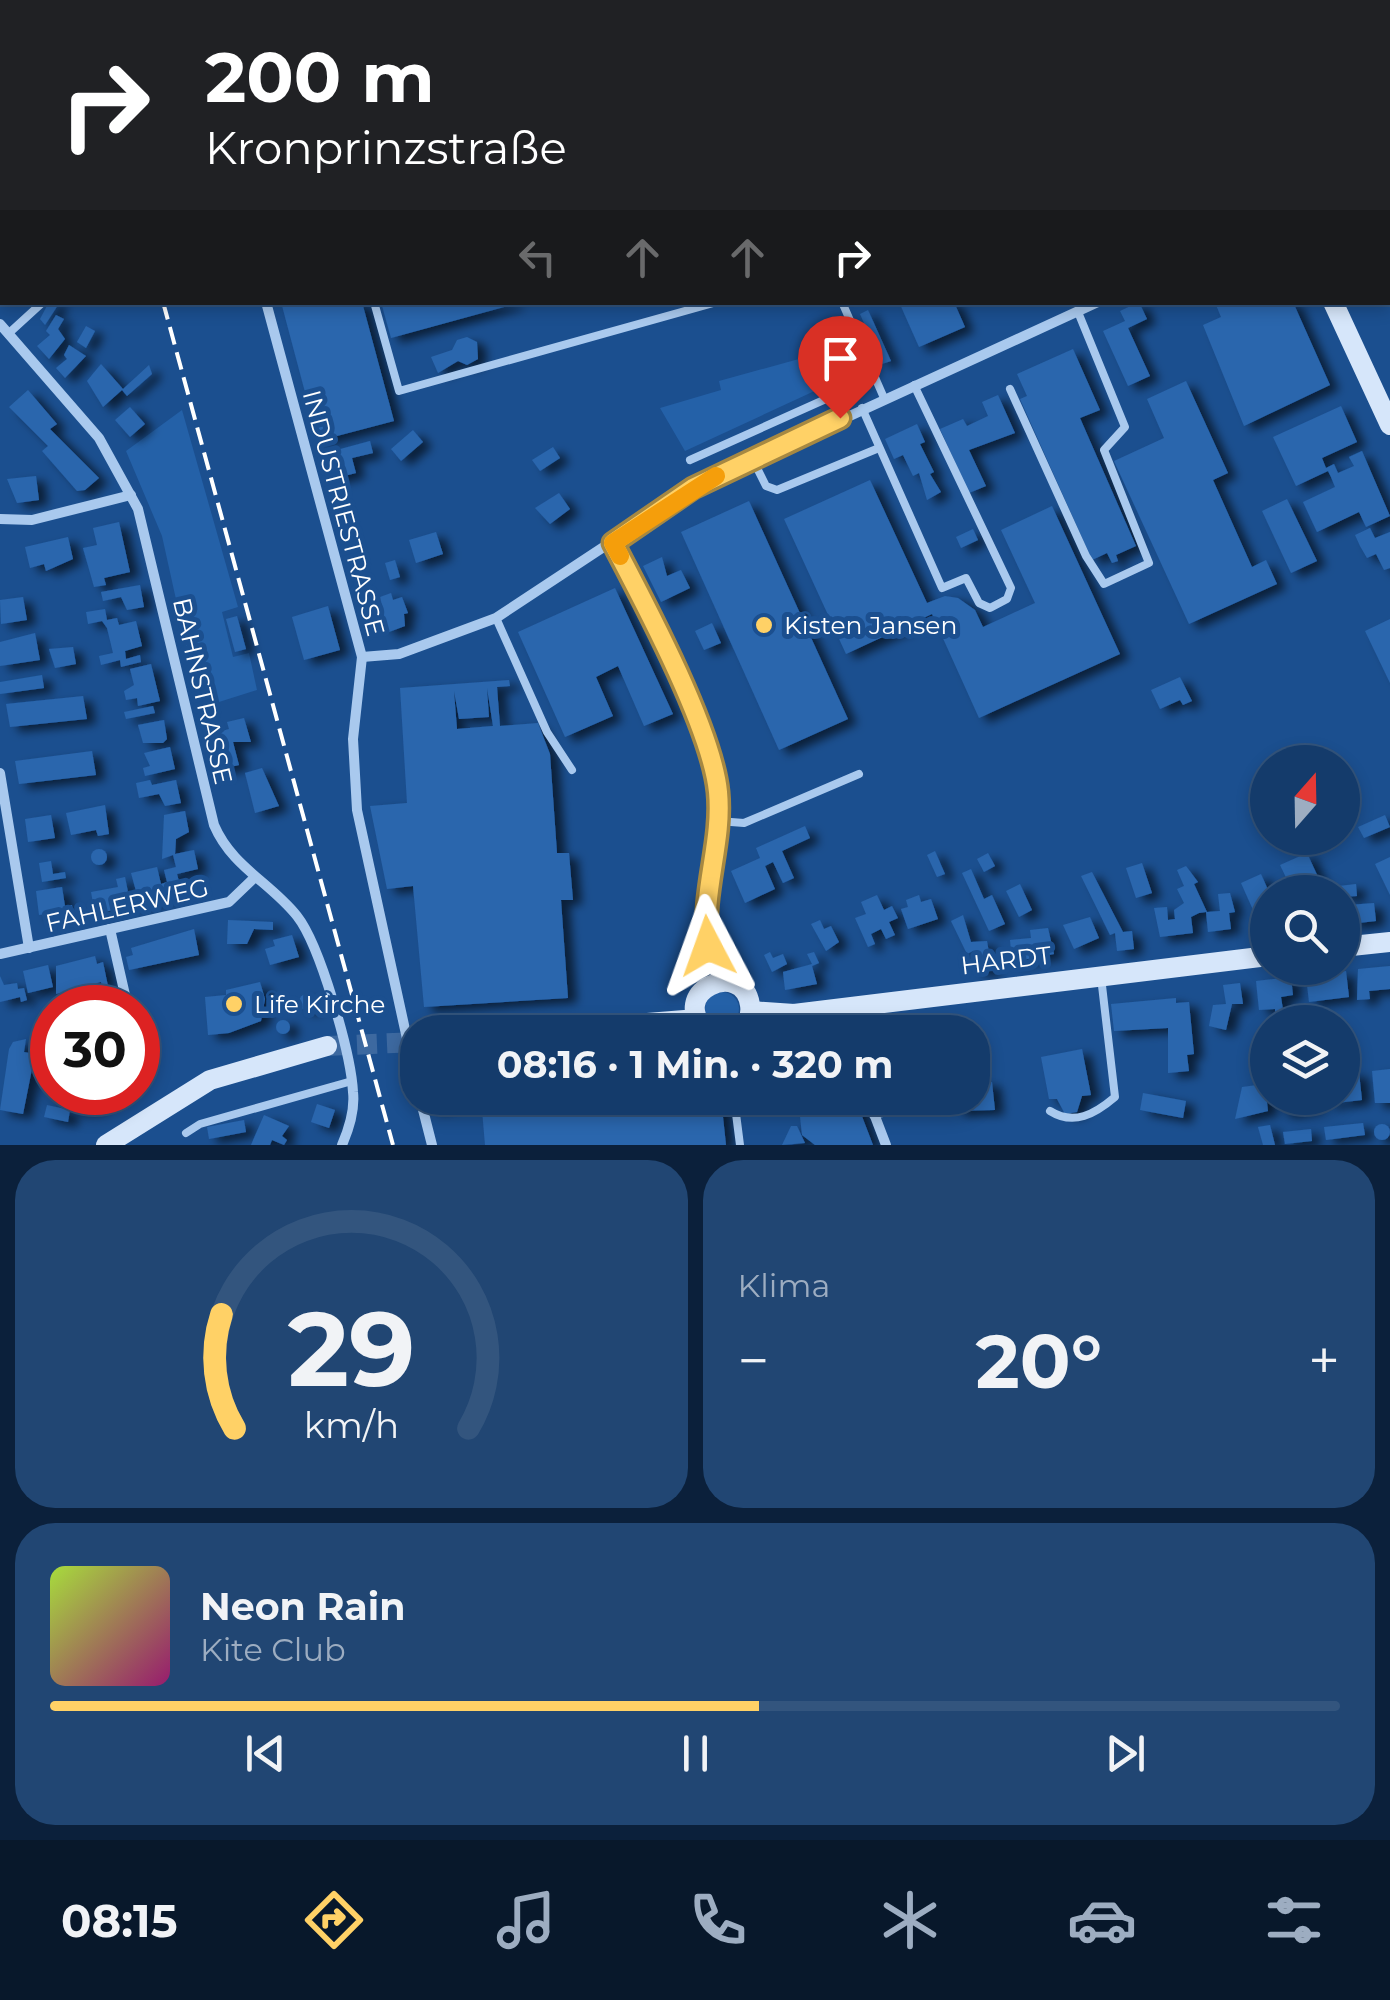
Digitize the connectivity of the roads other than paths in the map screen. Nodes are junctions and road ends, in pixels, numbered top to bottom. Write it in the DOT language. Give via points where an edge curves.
graph roads {
  1 [pos="39,305"];
  2 [pos="267,305"];
  3 [pos="375,305"];
  4 [pos="706,305"];
  5 [pos="843,305"];
  6 [pos="1092,305"];
  7 [pos="1334,305"];
  8 [pos="1078,312"];
  9 [pos="4,329"];
  10 [pos="875,377"];
  11 [pos="914,385"];
  12 [pos="1010,390"];
  13 [pos="884,398"];
  14 [pos="862,408"];
  15 [pos="1390,425"];
  16 [pos="879,448"];
  17 [pos="752,458"];
  18 [pos="690,460"];
  19 [pos="131,495"];
  20 [pos="0,518"];
  21 [pos="613,543"];
  22 [pos="496,618"];
  23 [pos="362,657"];
  24 [pos="572,770"];
  25 [pos="0,773"];
  26 [pos="858,774"];
  27 [pos="718,820"];
  28 [pos="254,878"];
  29 [pos="110,929"];
  30 [pos="1390,942"];
  31 [pos="1360,946"];
  32 [pos="28,948"];
  33 [pos="0,954"];
  34 [pos="1250,958"];
  35 [pos="1100,973"];
  36 [pos="718,982"];
  37 [pos="123,985"];
  38 [pos="855,1005"];
  39 [pos="751,1012"];
  40 [pos="402,1015"];
  41 [pos="701,1015"];
  42 [pos="749,1015"];
  43 [pos="856,1015"];
  44 [pos="327,1046"];
  45 [pos="351,1076"];
  46 [pos="1050,1112"];
  47 [pos="424,1115"];
  48 [pos="736,1115"];
  49 [pos="873,1115"];
  50 [pos="186,1133"];
  51 [pos="106,1145"];
  52 [pos="342,1145"];
  53 [pos="432,1145"];
  54 [pos="740,1145"];
  55 [pos="886,1145"];
  1 -- 9 [label="lane"];
  2 -- 23 [label="street, INDUSTRIESTRASSE"];
  3 -- 4 [label="lane" via="399,391"];
  5 -- 10 [label="lane"];
  6 -- 8 [label="street"];
  7 -- 15 [label="main road"];
  8 -- 11 [label="street"];
  8 -- 12 [label="lane" via="1124,426 1104,450 1149,563 1104,584"];
  9 -- 19 [label="street, BAHNSTRASSE" via="99,438"];
  10 -- 13 [label="lane"];
  10 -- 18 [label="lane"];
  11 -- 13 [label="street"];
  11 -- 16 [label="lane" via="1011,592 1007,599 981,606 966,578 942,588"];
  13 -- 14 [label="street"];
  14 -- 16 [label="lane"];
  14 -- 17 [label="street"];
  16 -- 17 [label="lane" via="777,490 766,486"];
  17 -- 21 [label="street" via="693,488"];
  19 -- 20 [label="street" via="32,520"];
  19 -- 28 [label="street, BAHNSTRASSE" via="146,526 214,825 232,858"];
  21 -- 22 [label="street"];
  21 -- 27 [label="street" via="710,750"];
  22 -- 23 [label="street" via="399,654"];
  22 -- 24 [label="lane" via="547,732"];
  23 -- 40 [label="street, INDUSTRIESTRASSE" via="353,740 357,810"];
  25 -- 32 [label="street"];
  26 -- 27 [label="lane" via="744,823"];
  27 -- 36 [label="street" via="705,895"];
  28 -- 29 [label="street, FAHLERWEG" via="229,902"];
  28 -- 45 [label="street, BAHNSTRASSE" via="308,932"];
  29 -- 32 [label="street, FAHLERWEG"];
  29 -- 37 [label="street"];
  30 -- 31 [label="main road"];
  32 -- 33 [label="street, FAHLERWEG"];
  34 -- 35 [label="main road, HARDT"];
  35 -- 38 [label="main road, HARDT"];
  35 -- 46 [label="lane" via="1115,1097 1097,1113 1078,1118"];
  36 -- 39 [label="main road" via="742,988"];
  36 -- 41 [label="main road" via="699,995"];
  38 -- 39 [label="main road, HARDT"];
  38 -- 43 [label="street"];
  39 -- 42 [label="main road"];
  44 -- 51 [label="main road" via="210,1080"];
  45 -- 50 [label="lane"];
  45 -- 52 [label="street" via="352,1112"];
  47 -- 53 [label="street"];
  48 -- 54 [label="lane"];
  49 -- 55 [label="street"];
}
